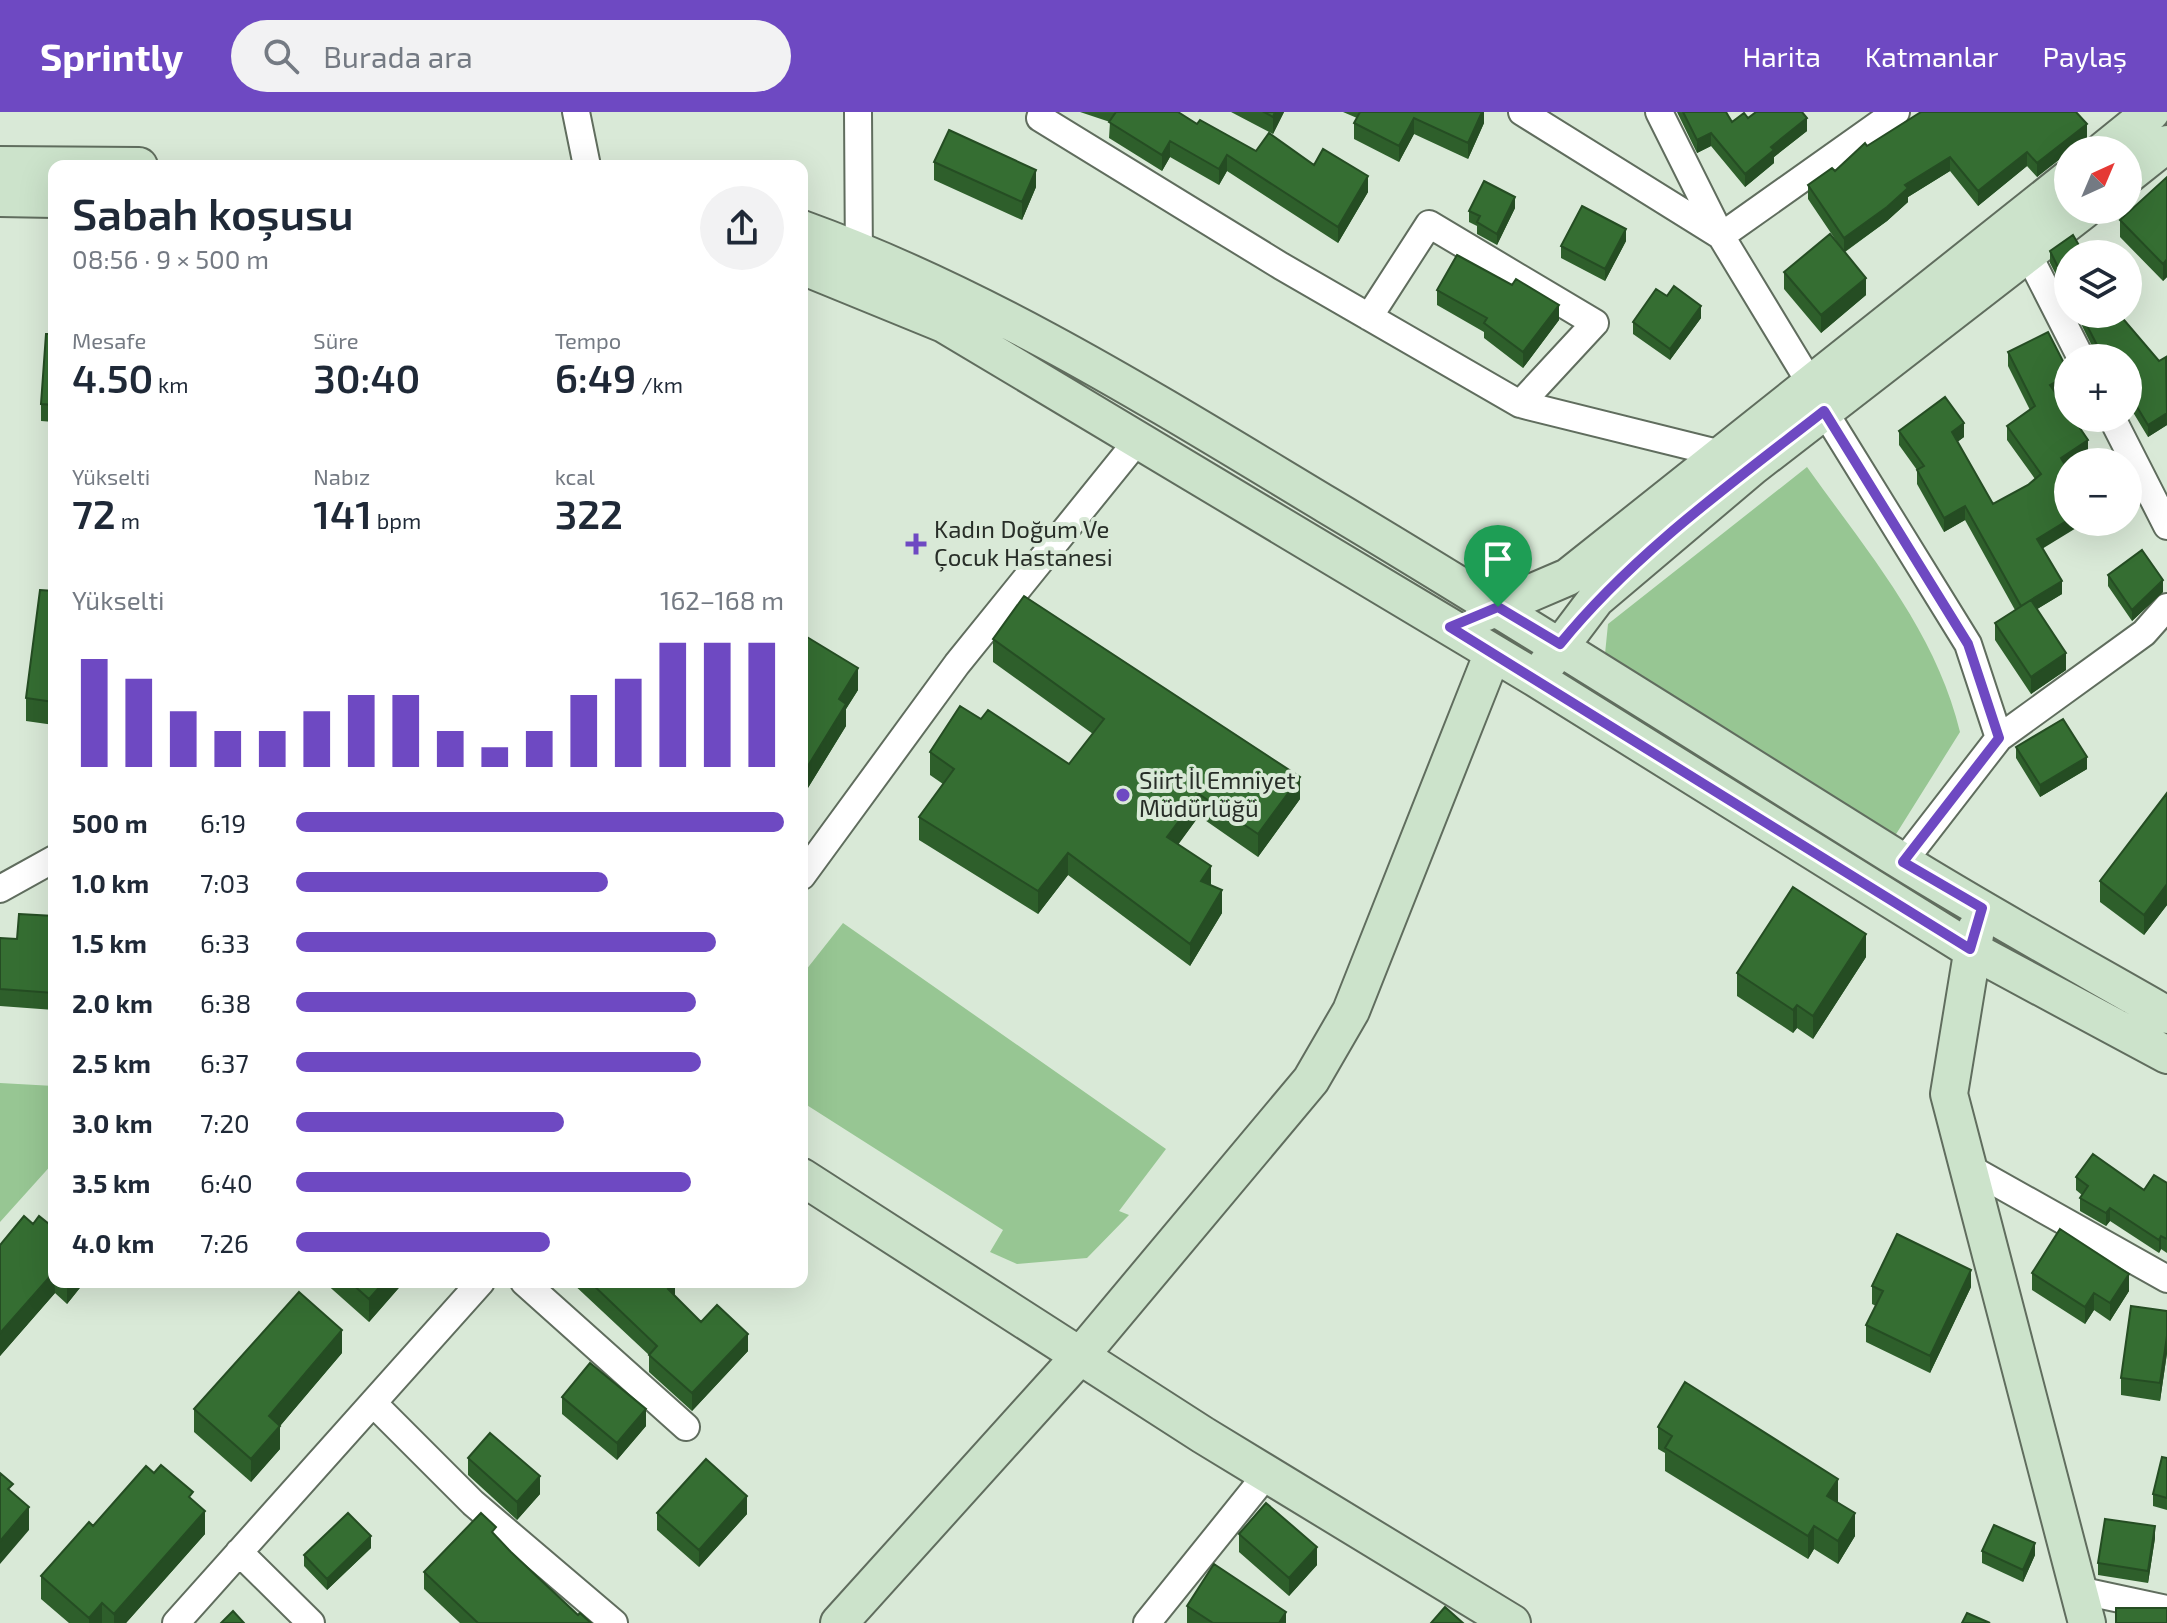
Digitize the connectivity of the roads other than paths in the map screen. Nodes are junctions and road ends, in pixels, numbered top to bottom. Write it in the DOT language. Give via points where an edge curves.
graph roads {
  1 [pos="576,112"];
  2 [pos="858,112"];
  3 [pos="1042,112"];
  4 [pos="1522,112"];
  5 [pos="1659,112"];
  6 [pos="1896,112"];
  7 [pos="2151,112"];
  8 [pos="2121,136"];
  9 [pos="2167,144"];
  10 [pos="586,160"];
  11 [pos="2142,164"];
  12 [pos="0,165"];
  13 [pos="48,165"];
  14 [pos="2054,191"];
  15 [pos="0,198"];
  16 [pos="48,199"];
  17 [pos="2066,224"];
  18 [pos="808,231"];
  19 [pos="1721,236"];
  20 [pos="859,249"];
  21 [pos="2028,254"];
  22 [pos="808,268"];
  23 [pos="859,289"];
  24 [pos="1369,317"];
  25 [pos="2074,344"];
  26 [pos="1818,399"];
  27 [pos="1520,404"];
  28 [pos="2119,432"];
  29 [pos="1138,440"];
  30 [pos="1726,455"];
  31 [pos="2167,526"];
  32 [pos="1498,607"];
  33 [pos="2167,607"];
  34 [pos="1450,627"];
  35 [pos="1560,644"];
  36 [pos="1492,655"];
  37 [pos="1537,679"];
  38 [pos="1999,738"];
  39 [pos="48,862"];
  40 [pos="1903,862"];
  41 [pos="808,868"];
  42 [pos="0,889"];
  43 [pos="1982,908"];
  44 [pos="1970,949"];
  45 [pos="2167,1015"];
  46 [pos="2167,1055"];
  47 [pos="1968,1167"];
  48 [pos="808,1181"];
  49 [pos="2167,1279"];
  50 [pos="476,1288"];
  51 [pos="531,1288"];
  52 [pos="1080,1356"];
  53 [pos="373,1403"];
  54 [pos="686,1427"];
  55 [pos="1267,1474"];
  56 [pos="239,1552"];
  57 [pos="2083,1606"];
  58 [pos="2167,1609"];
  59 [pos="176,1623"];
  60 [pos="311,1623"];
  61 [pos="614,1623"];
  62 [pos="839,1623"];
  63 [pos="1147,1623"];
  64 [pos="1512,1623"];
  1 -- 10 [label="street"];
  2 -- 20 [label="street"];
  3 -- 24 [label="street" via="1040,118"];
  4 -- 19 [label="street"];
  5 -- 19 [label="street"];
  6 -- 19 [label="street"];
  7 -- 8 [label="street"];
  9 -- 11 [label="street"];
  12 -- 13 [label="street"];
  14 -- 26 [label="street"];
  15 -- 16 [label="street"];
  17 -- 21 [label="street"];
  18 -- 20 [label="street"];
  19 -- 26 [label="street"];
  20 -- 23 [label="street"];
  20 -- 32 [label="street" via="1037,337"];
  21 -- 25 [label="street"];
  21 -- 26 [label="street"];
  22 -- 23 [label="street"];
  23 -- 29 [label="street" via="944,324"];
  24 -- 27 [label="street"];
  24 -- 27 [label="street" via="1429,224 1595,323"];
  26 -- 30 [label="street"];
  26 -- 35 [label="street" via="1752,467 1596,599"];
  26 -- 38 [label="street" via="1968,644"];
  27 -- 30 [label="street"];
  28 -- 31 [label="street"];
  29 -- 34 [label="street"];
  29 -- 41 [label="street" via="957,664"];
  30 -- 32 [label="street" via="1568,577"];
  32 -- 34 [label="street"];
  32 -- 35 [label="street"];
  33 -- 38 [label="street" via="2144,633"];
  34 -- 36 [label="street"];
  35 -- 37 [label="street"];
  35 -- 40 [label="street"];
  36 -- 37 [label="street"];
  36 -- 52 [label="street" via="1351,1011 1311,1080"];
  37 -- 44 [label="street"];
  38 -- 40 [label="street"];
  39 -- 42 [label="street"];
  40 -- 43 [label="street"];
  43 -- 44 [label="street"];
  43 -- 45 [label="street"];
  44 -- 46 [label="street"];
  44 -- 47 [label="street" via="1949,1094"];
  47 -- 49 [label="street"];
  47 -- 57 [label="street"];
  48 -- 52 [label="street"];
  50 -- 53 [label="street"];
  51 -- 54 [label="street"];
  52 -- 55 [label="street"];
  52 -- 62 [label="street"];
  53 -- 56 [label="street"];
  53 -- 61 [label="street" via="473,1503"];
  55 -- 63 [label="street"];
  55 -- 64 [label="street"];
  56 -- 59 [label="street"];
  56 -- 60 [label="street"];
  57 -- 58 [label="street"];
}
